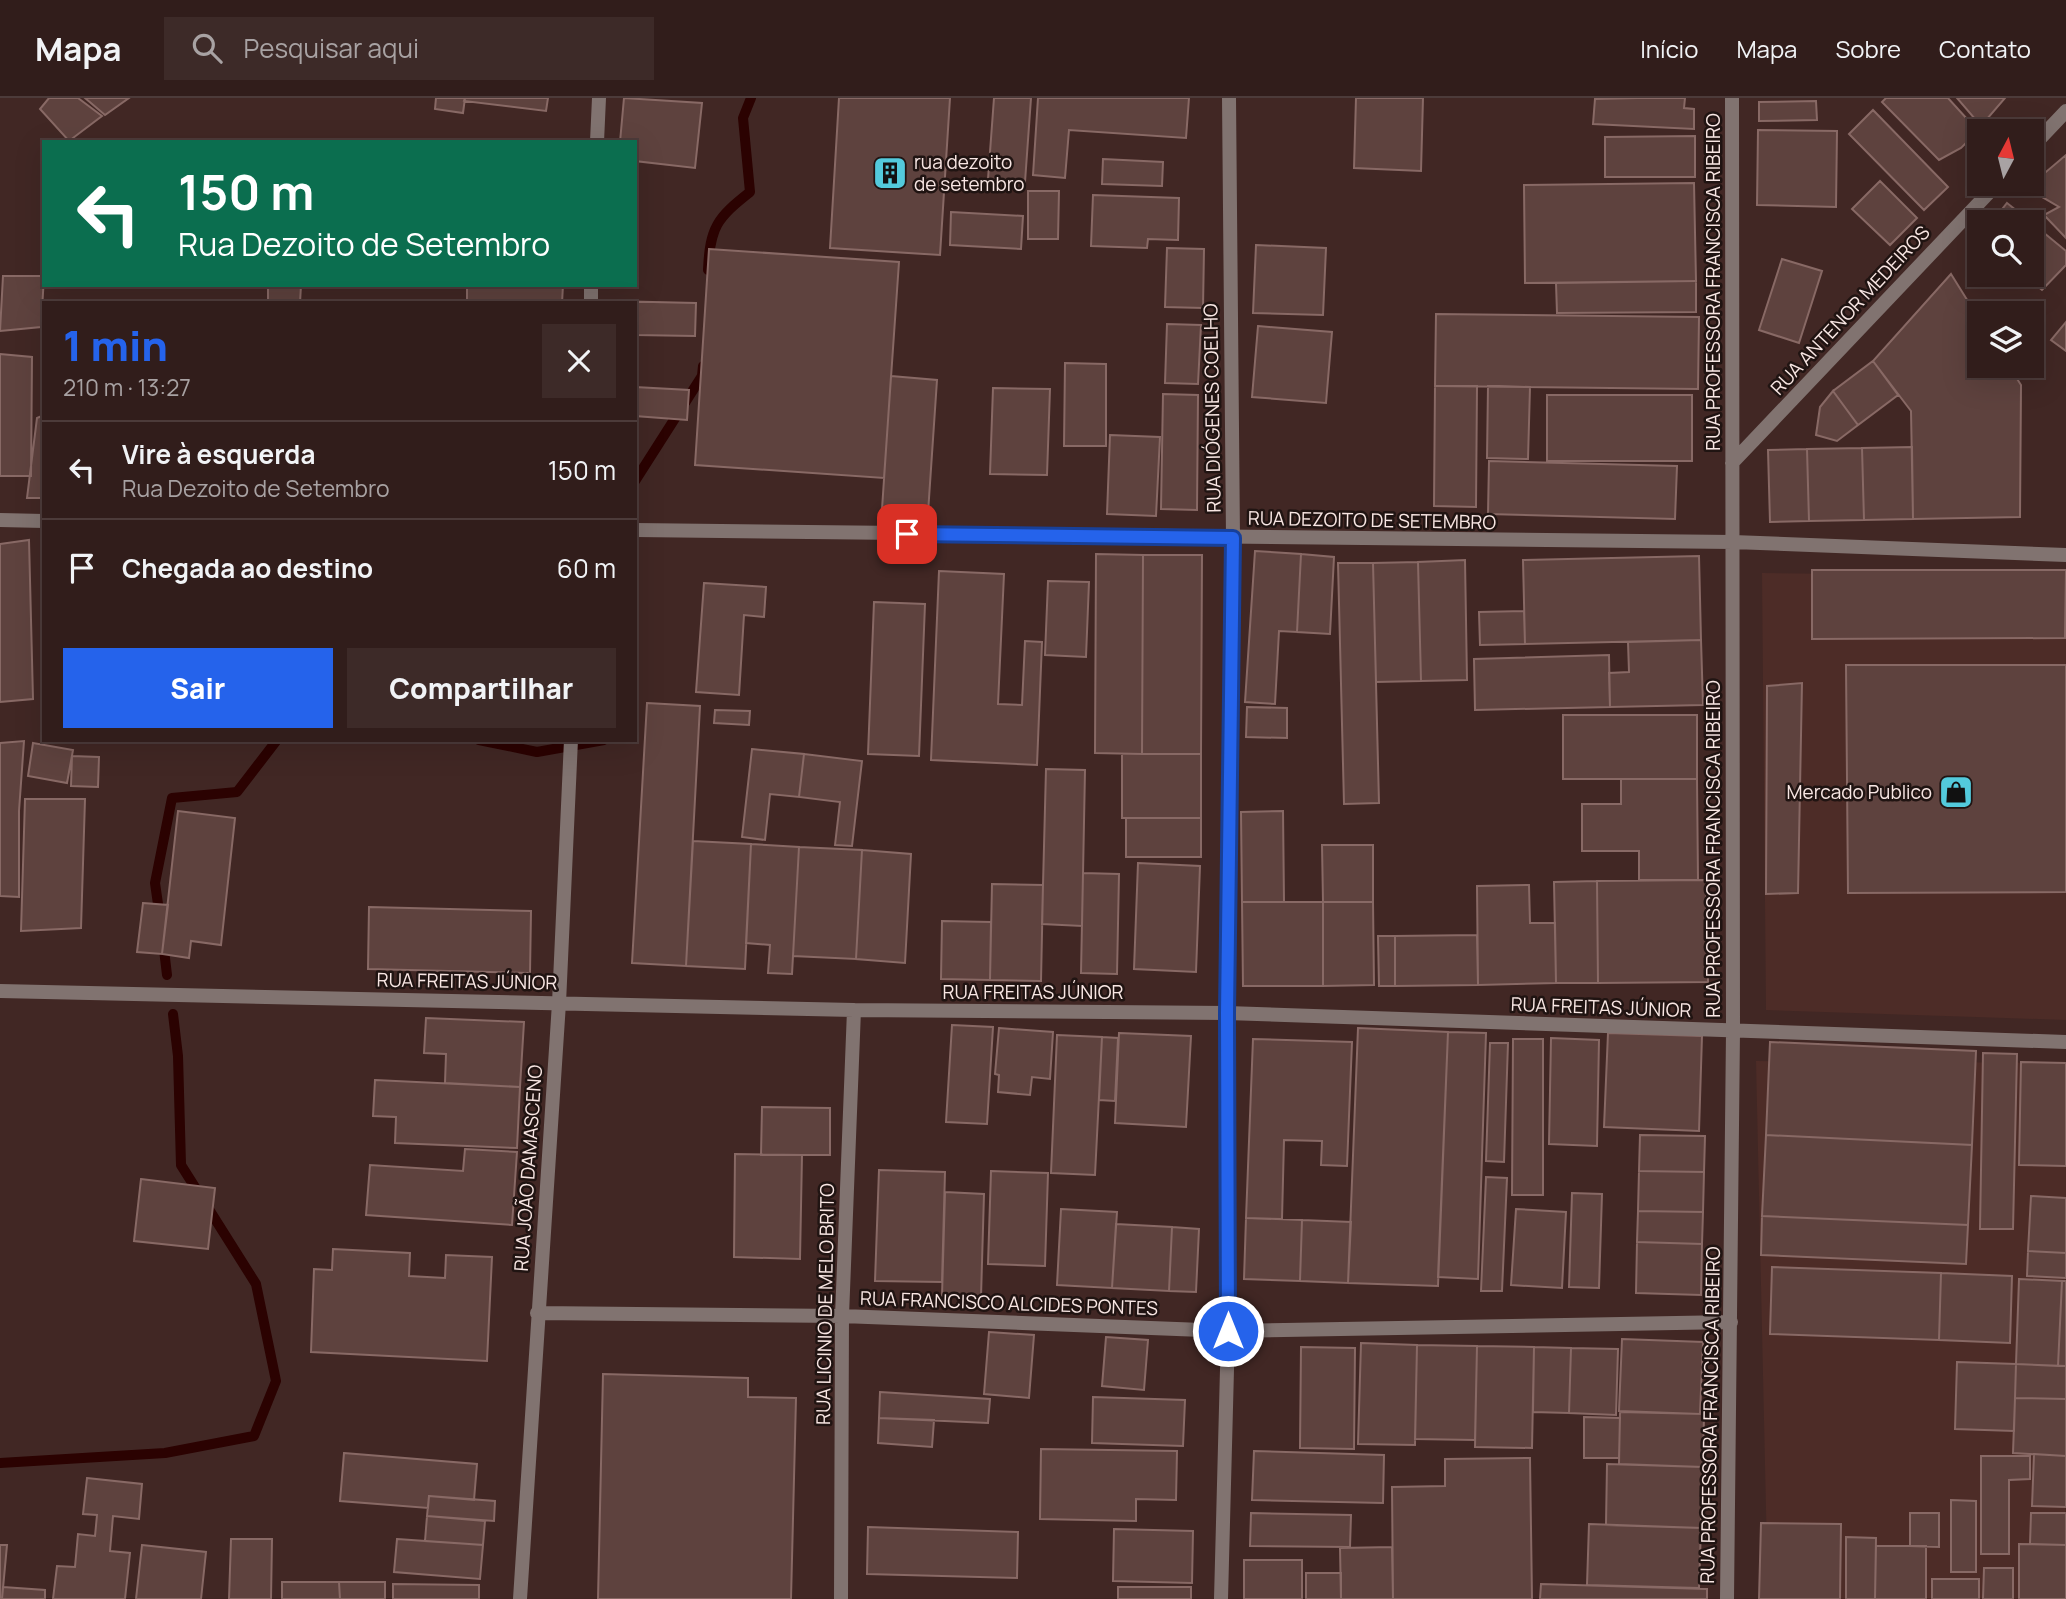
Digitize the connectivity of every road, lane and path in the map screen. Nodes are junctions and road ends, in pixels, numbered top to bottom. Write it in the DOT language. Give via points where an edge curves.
graph roads {
  1 [pos="599,98"];
  2 [pos="1229,98"];
  3 [pos="1732,98"];
  4 [pos="2066,111"];
  5 [pos="2044,134"];
  6 [pos="597,140"];
  7 [pos="1986,196"];
  8 [pos="1732,463"];
  9 [pos="0,520"];
  10 [pos="42,521"];
  11 [pos="637,530"];
  12 [pos="1233,538"];
  13 [pos="1733,542"];
  14 [pos="2066,555"];
  15 [pos="572,742"];
  16 [pos="0,991"];
  17 [pos="559,1003"];
  18 [pos="854,1010"];
  19 [pos="1227,1013"];
  20 [pos="1733,1031"];
  21 [pos="2066,1042"];
  22 [pos="537,1313"];
  23 [pos="842,1316"];
  24 [pos="1731,1322"];
  25 [pos="1228,1331"];
  26 [pos="520,1599"];
  27 [pos="841,1599"];
  28 [pos="1221,1599"];
  29 [pos="1727,1599"];
  1 -- 6 [label="street"];
  2 -- 12 [label="street, RUA DIÓGENES COELHO"];
  3 -- 8 [label="street, RUA PROFESSORA FRANCISCA RIBEIRO"];
  4 -- 5 [label="street"];
  7 -- 8 [label="street, RUA ANTENOR MEDEIROS"];
  8 -- 13 [label="street, RUA PROFESSORA FRANCISCA RIBEIRO"];
  9 -- 10 [label="street"];
  11 -- 12 [label="street, RUA DEZOITO DE SETEMBRO"];
  12 -- 13 [label="street, RUA DEZOITO DE SETEMBRO"];
  12 -- 19 [label="street, RUA DIÓGENES COELHO"];
  13 -- 14 [label="street, RUA DEZOITO DE SETEMBRO"];
  13 -- 20 [label="street, RUA PROFESSORA FRANCISCA RIBEIRO"];
  15 -- 17 [label="street, RUA JOÃO DAMASCENO"];
  16 -- 17 [label="street, RUA FREITAS JÚNIOR"];
  17 -- 18 [label="street, RUA FREITAS JÚNIOR"];
  17 -- 22 [label="street, RUA JOÃO DAMASCENO"];
  18 -- 19 [label="street, RUA FREITAS JÚNIOR"];
  18 -- 23 [label="street, RUA LICINIO DE MELO BRITO"];
  19 -- 20 [label="street, RUA FREITAS JÚNIOR"];
  19 -- 25 [label="street, RUA DIÓGENES COELHO"];
  20 -- 21 [label="street, RUA FREITAS JÚNIOR"];
  20 -- 24 [label="street, RUA PROFESSORA FRANCISCA RIBEIRO"];
  22 -- 23 [label="street, RUA FRANCISCO ALCIDES PONTES"];
  22 -- 26 [label="street, RUA JOÃO DAMASCENO"];
  23 -- 25 [label="street, RUA FRANCISCO ALCIDES PONTES"];
  23 -- 27 [label="street, RUA LICINIO DE MELO BRITO"];
  24 -- 25 [label="street, RUA FRANCISCO ALCIDES PONTES"];
  24 -- 29 [label="street, RUA PROFESSORA FRANCISCA RIBEIRO"];
  25 -- 28 [label="street, RUA DIÓGENES COELHO"];
}
